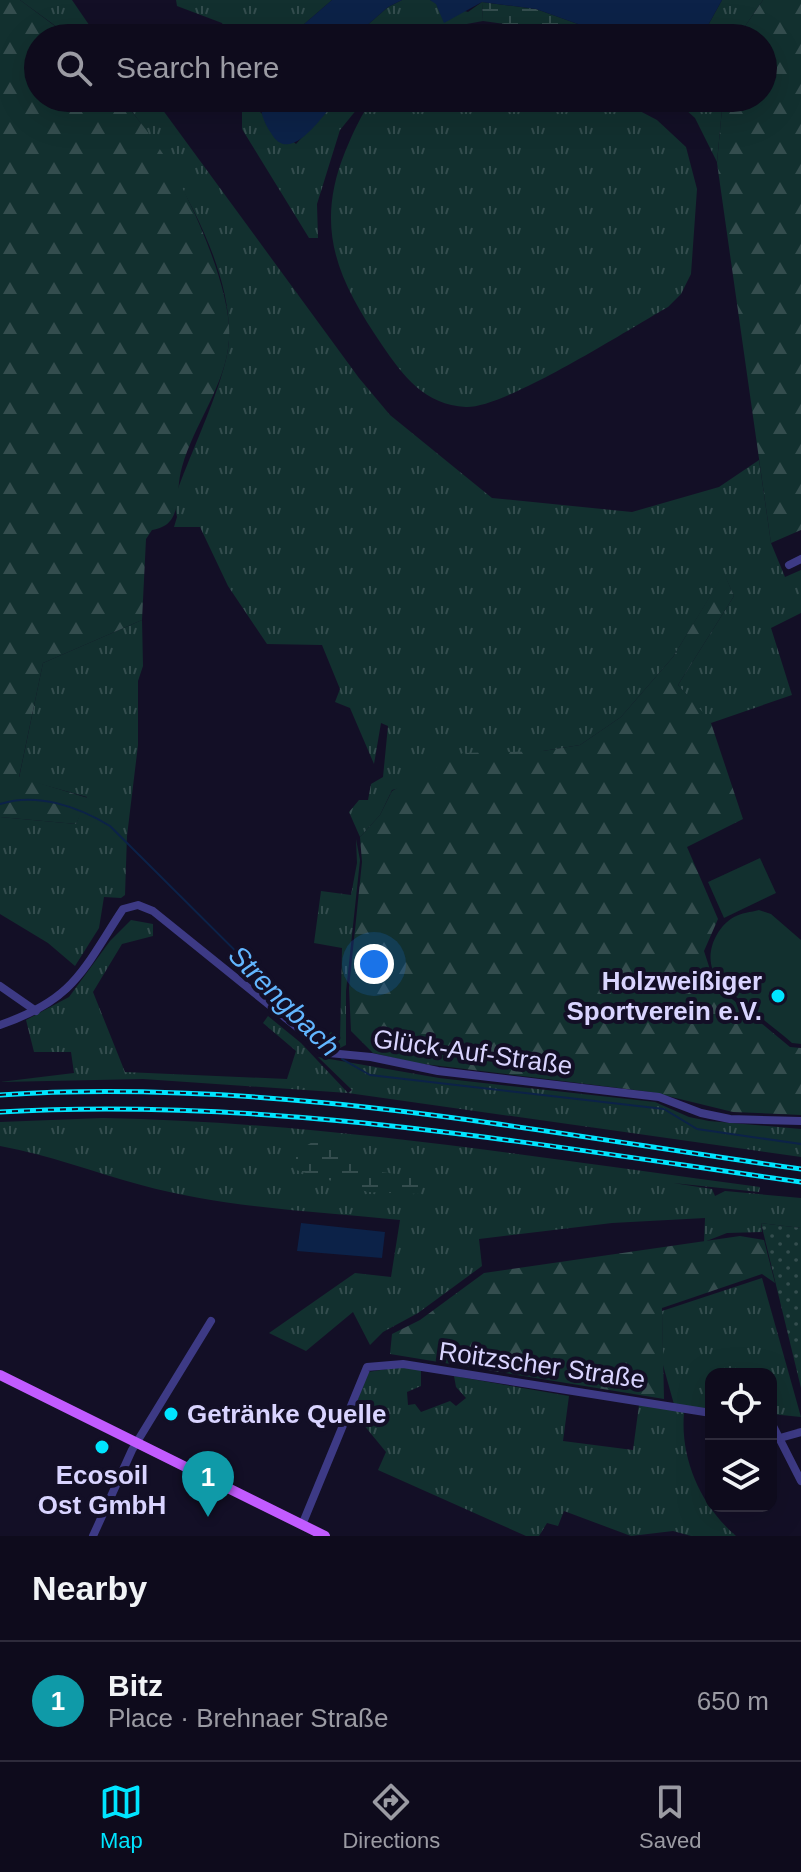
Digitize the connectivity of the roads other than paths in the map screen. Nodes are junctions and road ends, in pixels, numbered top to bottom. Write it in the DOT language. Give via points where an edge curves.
graph roads {
  1 [pos="801,559"];
  2 [pos="789,565"];
  3 [pos="0,986"];
  4 [pos="36,1011"];
  5 [pos="0,1025"];
  6 [pos="801,1121"];
  7 [pos="211,1321"];
  8 [pos="0,1375"];
  9 [pos="705,1412"];
  10 [pos="801,1432"];
  11 [pos="777,1433"];
  12 [pos="780,1438"];
  13 [pos="137,1442"];
  14 [pos="801,1481"];
  15 [pos="302,1525"];
  16 [pos="93,1536"];
  17 [pos="325,1536"];
  1 -- 2 [label="street"];
  3 -- 4 [label="street"];
  4 -- 5 [label="street, Glück-Auf-Straße"];
  4 -- 6 [label="street, Glück-Auf-Straße" via="72,986 123,909 138,905 153,911 329,1053 641,1094 730,1119"];
  7 -- 13 [label="street"];
  8 -- 13 [label="main road"];
  9 -- 15 [label="street, Roitzscher Straße" via="403,1364 367,1367"];
  10 -- 12 [label="street"];
  11 -- 12 [label="street"];
  12 -- 14 [label="street"];
  13 -- 15 [label="main road"];
  13 -- 16 [label="street"];
  15 -- 17 [label="main road"];
}
